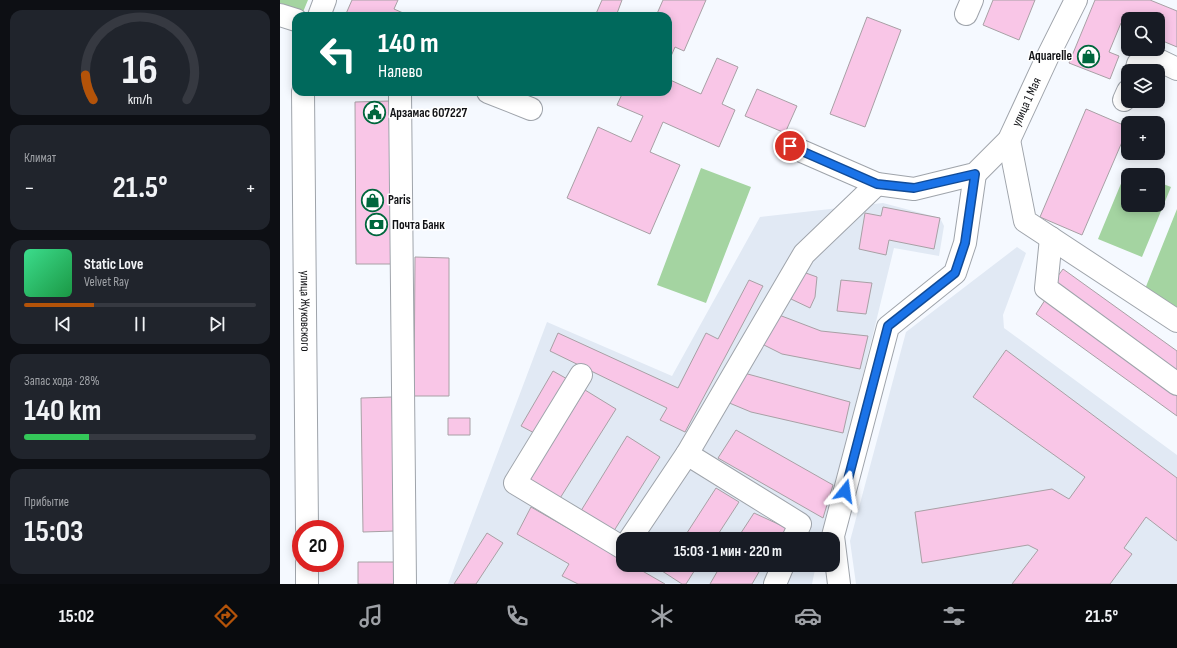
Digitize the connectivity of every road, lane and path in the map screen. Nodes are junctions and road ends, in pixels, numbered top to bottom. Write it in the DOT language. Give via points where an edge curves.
graph roads {
  1 [pos="325,0"];
  2 [pos="1076,0"];
  3 [pos="320,12"];
  4 [pos="280,15"];
  5 [pos="292,19"];
  6 [pos="1138,64"];
  7 [pos="1177,69"];
  8 [pos="303,96"];
  9 [pos="400,96"];
  10 [pos="498,96"];
  11 [pos="531,110"];
  12 [pos="1009,140"];
  13 [pos="790,146"];
  14 [pos="975,174"];
  15 [pos="877,184"];
  16 [pos="1051,238"];
  17 [pos="1177,321"];
  18 [pos="582,375"];
  19 [pos="1177,384"];
  20 [pos="687,454"];
  21 [pos="306,520"];
  22 [pos="635,532"];
  23 [pos="796,532"];
  24 [pos="616,544"];
  25 [pos="307,572"];
  26 [pos="780,572"];
  27 [pos="307,584"];
  28 [pos="405,584"];
  29 [pos="775,584"];
  30 [pos="839,584"];
  1 -- 3 [label="street"];
  2 -- 12 [label="street, улица 1 Мая"];
  4 -- 5 [label="street"];
  6 -- 7 [label="street" via="1152,57"];
  8 -- 21 [label="street, улица Жуковского"];
  9 -- 28 [label="street"];
  10 -- 11 [label="street"];
  12 -- 14 [label="street"];
  12 -- 16 [label="street" via="1025,221"];
  13 -- 15 [label="street"];
  14 -- 15 [label="street" via="914,188"];
  14 -- 30 [label="street" via="965,243 955,273 888,326 833,536"];
  15 -- 20 [label="street" via="804,254"];
  16 -- 17 [label="street"];
  16 -- 19 [label="street" via="1046,288"];
  18 -- 24 [label="street" via="515,483"];
  20 -- 22 [label="street"];
  20 -- 23 [label="street" via="800,524"];
  25 -- 27 [label="street"];
  26 -- 29 [label="street"];
}
